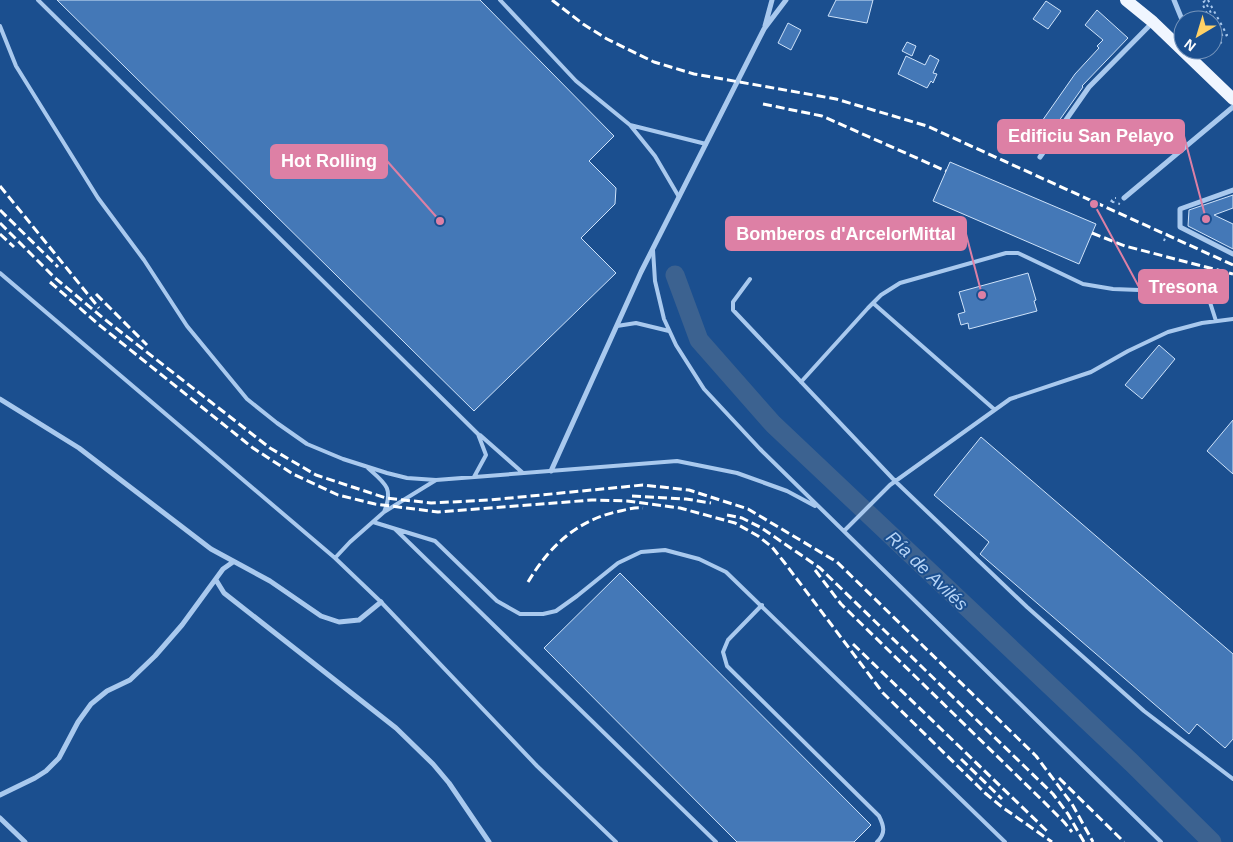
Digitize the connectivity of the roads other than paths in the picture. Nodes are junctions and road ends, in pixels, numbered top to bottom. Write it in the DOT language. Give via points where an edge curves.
graph roads {
  1 [pos="38,0"];
  2 [pos="500,0"];
  3 [pos="772,0"];
  4 [pos="786,0"];
  5 [pos="1126,0"];
  6 [pos="1153,22"];
  7 [pos="0,26"];
  8 [pos="764,29"];
  9 [pos="1198,60"];
  10 [pos="1200,66"];
  11 [pos="1233,99"];
  12 [pos="1233,107"];
  13 [pos="630,125"];
  14 [pos="706,144"];
  15 [pos="1040,157"];
  16 [pos="1233,190"];
  17 [pos="679,197"];
  18 [pos="1124,198"];
  19 [pos="653,250"];
  20 [pos="1233,254"];
  21 [pos="0,273"];
  22 [pos="750,279"];
  23 [pos="872,304"];
  24 [pos="1233,319"];
  25 [pos="1216,321"];
  26 [pos="616,326"];
  27 [pos="669,331"];
  28 [pos="801,382"];
  29 [pos="0,399"];
  30 [pos="995,410"];
  31 [pos="478,434"];
  32 [pos="366,466"];
  33 [pos="551,471"];
  34 [pos="523,474"];
  35 [pos="474,477"];
  36 [pos="436,480"];
  37 [pos="895,481"];
  38 [pos="820,508"];
  39 [pos="384,512"];
  40 [pos="373,522"];
  41 [pos="395,529"];
  42 [pos="844,531"];
  43 [pos="335,558"];
  44 [pos="232,562"];
  45 [pos="216,580"];
  46 [pos="381,602"];
  47 [pos="762,606"];
  48 [pos="1233,779"];
  49 [pos="0,795"];
  50 [pos="0,818"];
  51 [pos="25,842"];
  52 [pos="489,842"];
  53 [pos="616,842"];
  54 [pos="716,842"];
  55 [pos="877,842"];
  56 [pos="1005,842"];
  57 [pos="1161,842"];
  1 -- 31 [label="lane"];
  2 -- 13 [label="lane" via="576,81"];
  3 -- 8 [label="street"];
  4 -- 8 [label="street"];
  5 -- 6 [label="main road"];
  6 -- 10 [label="main road"];
  6 -- 15 [label="street" via="1089,88"];
  7 -- 32 [label="lane" via="16,66 98,198 187,326 247,399 307,444"];
  8 -- 14 [label="street"];
  9 -- 10 [label="street"];
  10 -- 11 [label="main road"];
  12 -- 18 [label="street"];
  13 -- 14 [label="lane"];
  13 -- 17 [label="lane" via="655,156"];
  14 -- 17 [label="street"];
  16 -- 20 [label="street" via="1180,209 1180,227"];
  17 -- 19 [label="street"];
  19 -- 26 [label="street"];
  19 -- 27 [label="lane" via="655,281"];
  21 -- 43 [label="lane"];
  22 -- 28 [label="lane" via="733,302 734,310"];
  23 -- 25 [label="lane" via="900,282 1006,253 1018,254 1083,284 1139,290 1166,287 1208,296"];
  23 -- 28 [label="lane"];
  23 -- 30 [label="lane"];
  24 -- 25 [label="lane"];
  25 -- 30 [label="lane" via="1168,332 1091,372 1010,400"];
  26 -- 27 [label="lane" via="636,323"];
  26 -- 33 [label="street"];
  27 -- 38 [label="lane" via="704,389"];
  28 -- 37 [label="lane"];
  29 -- 44 [label="street" via="79,448 210,549"];
  30 -- 37 [label="lane"];
  31 -- 34 [label="lane"];
  31 -- 35 [label="lane" via="486,455"];
  32 -- 36 [label="lane" via="407,478"];
  32 -- 39 [label="lane" via="387,485 389,498"];
  33 -- 34 [label="lane"];
  33 -- 38 [label="lane" via="677,461 737,473 788,491"];
  34 -- 35 [label="lane"];
  35 -- 36 [label="lane"];
  36 -- 39 [label="lane"];
  37 -- 42 [label="lane"];
  37 -- 48 [label="lane" via="1027,607 1144,712"];
  38 -- 42 [label="lane"];
  39 -- 40 [label="lane"];
  40 -- 41 [label="lane"];
  40 -- 43 [label="lane"];
  41 -- 47 [label="lane" via="436,541 497,601 520,614 556,611 618,563 641,552 665,550 699,559 726,572"];
  41 -- 54 [label="lane"];
  42 -- 57 [label="lane"];
  43 -- 46 [label="lane"];
  44 -- 45 [label="street"];
  44 -- 46 [label="street" via="270,581 321,616 339,622 359,620"];
  45 -- 49 [label="street" via="155,656 130,680 107,691 91,704 59,758 35,778"];
  45 -- 52 [label="street" via="224,593 396,728 444,776"];
  46 -- 53 [label="lane" via="537,766"];
  47 -- 55 [label="lane" via="728,640 722,652 727,666 879,816 884,827 882,838"];
  47 -- 56 [label="lane"];
  50 -- 51 [label="street"];
}
